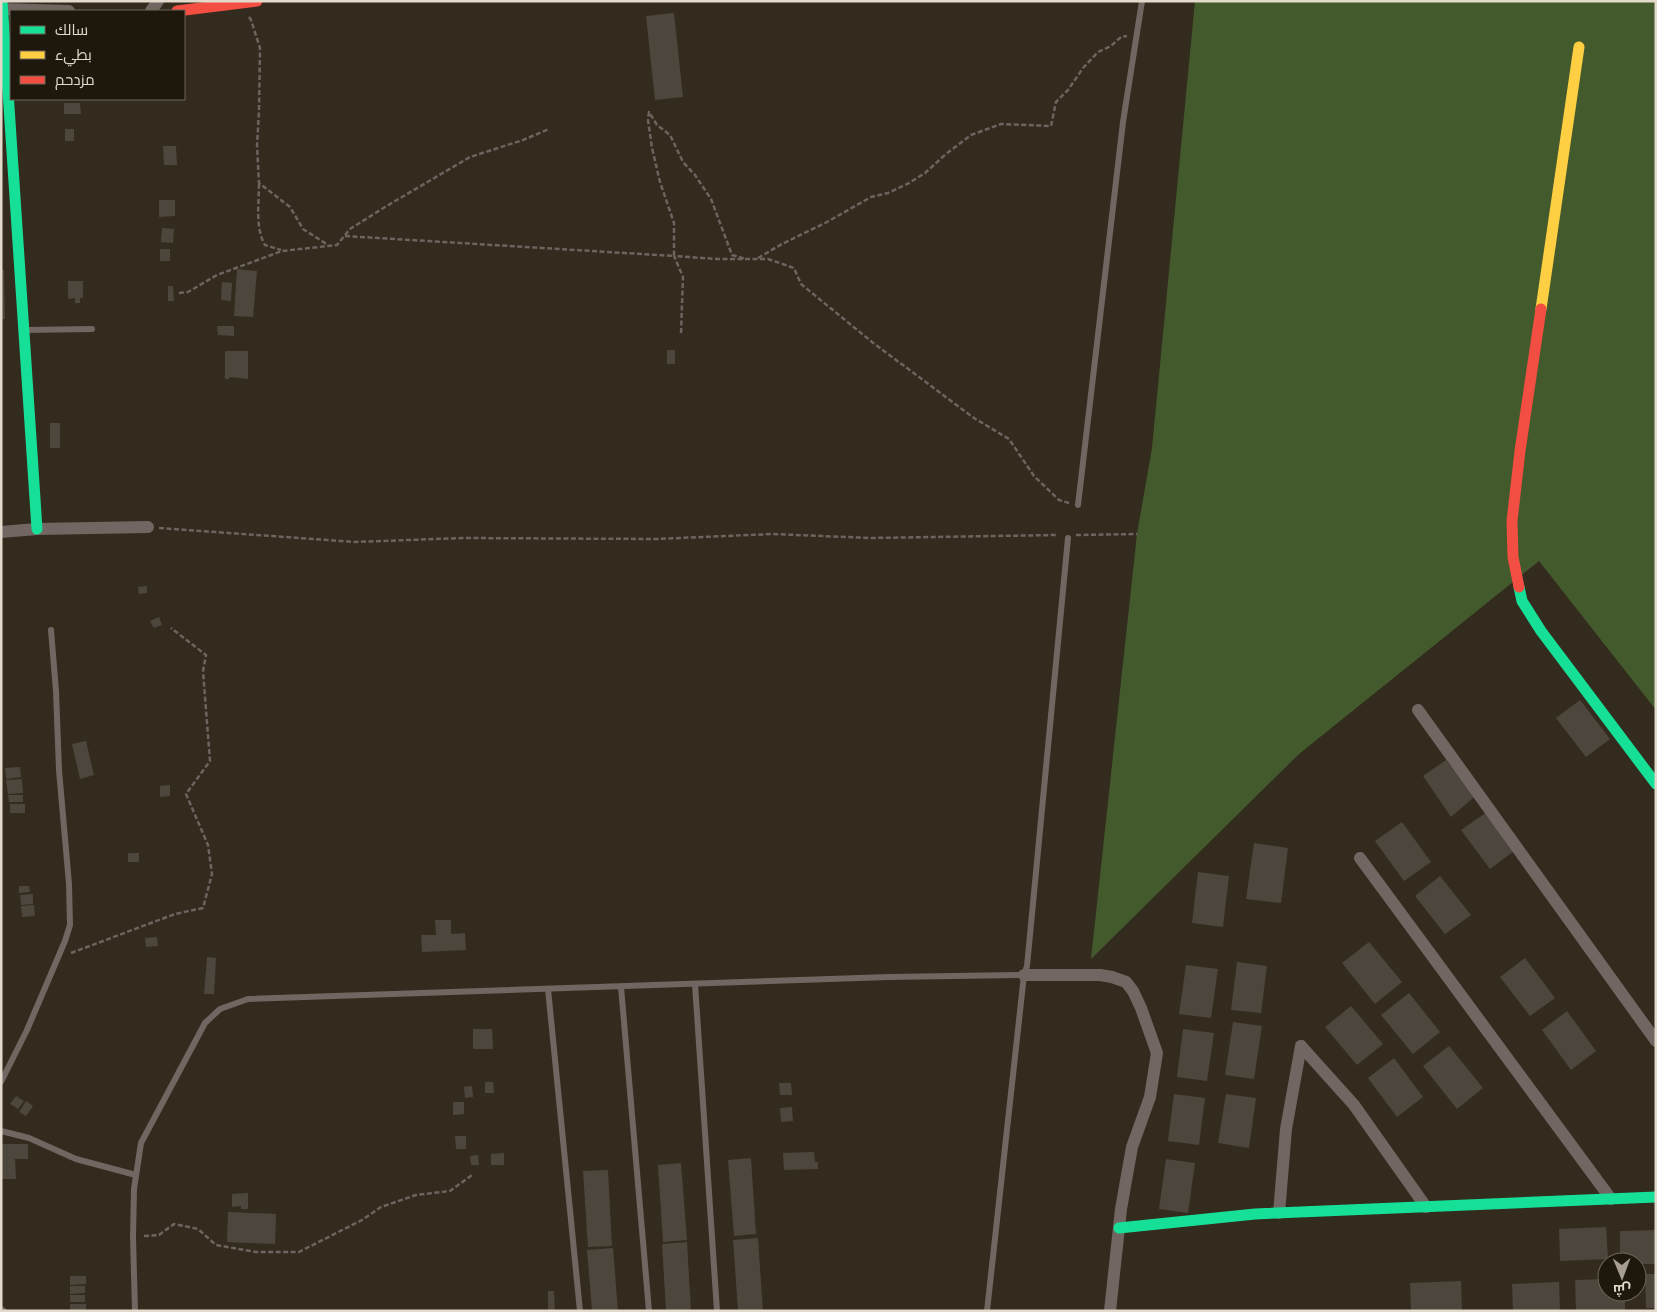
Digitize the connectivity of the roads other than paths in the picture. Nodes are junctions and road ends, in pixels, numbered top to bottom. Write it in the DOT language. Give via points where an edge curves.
graph roads {
  1 [pos="257,1"];
  2 [pos="1142,1"];
  3 [pos="2,7"];
  4 [pos="52,10"];
  5 [pos="185,10"];
  6 [pos="1579,47"];
  7 [pos="92,329"];
  8 [pos="25,330"];
  9 [pos="1078,505"];
  10 [pos="148,527"];
  11 [pos="37,528"];
  12 [pos="1,532"];
  13 [pos="1068,537"];
  14 [pos="51,630"];
  15 [pos="1418,710"];
  16 [pos="1656,784"];
  17 [pos="1360,858"];
  18 [pos="1024,975"];
  19 [pos="695,984"];
  20 [pos="621,987"];
  21 [pos="548,989"];
  22 [pos="1656,1041"];
  23 [pos="1,1082"];
  24 [pos="1,1131"];
  25 [pos="136,1175"];
  26 [pos="1656,1198"];
  27 [pos="1611,1199"];
  28 [pos="1426,1207"];
  29 [pos="1279,1213"];
  30 [pos="1119,1228"];
  31 [pos="136,1311"];
  32 [pos="580,1311"];
  33 [pos="649,1311"];
  34 [pos="717,1311"];
  35 [pos="987,1311"];
  36 [pos="1110,1311"];
  1 -- 5 [label="street"];
  2 -- 9 [label="lane" via="1123,122"];
  3 -- 4 [label="street"];
  3 -- 8 [label="street"];
  6 -- 16 [label="street" via="1520,451 1512,521 1513,557 1522,601"];
  7 -- 8 [label="lane"];
  8 -- 11 [label="street"];
  10 -- 11 [label="street"];
  11 -- 12 [label="street"];
  13 -- 18 [label="lane" via="1028,966"];
  14 -- 23 [label="lane" via="70,925 27,1030"];
  15 -- 22 [label="street"];
  17 -- 27 [label="street"];
  18 -- 19 [label="lane"];
  18 -- 30 [label="street" via="1112,977 1126,982 1143,1013 1157,1053 1150,1097 1132,1147"];
  18 -- 35 [label="lane"];
  19 -- 20 [label="lane"];
  19 -- 34 [label="lane"];
  20 -- 21 [label="lane"];
  20 -- 33 [label="lane"];
  21 -- 25 [label="lane" via="248,999 220,1009 205,1023 152,1121 141,1143"];
  21 -- 32 [label="lane"];
  24 -- 25 [label="lane" via="29,1138 76,1160"];
  25 -- 31 [label="lane" via="133,1237"];
  26 -- 27 [label="street"];
  27 -- 28 [label="street"];
  28 -- 29 [label="street"];
  28 -- 29 [label="street" via="1354,1105 1301,1046 1286,1128"];
  29 -- 30 [label="street"];
  30 -- 36 [label="street"];
}
